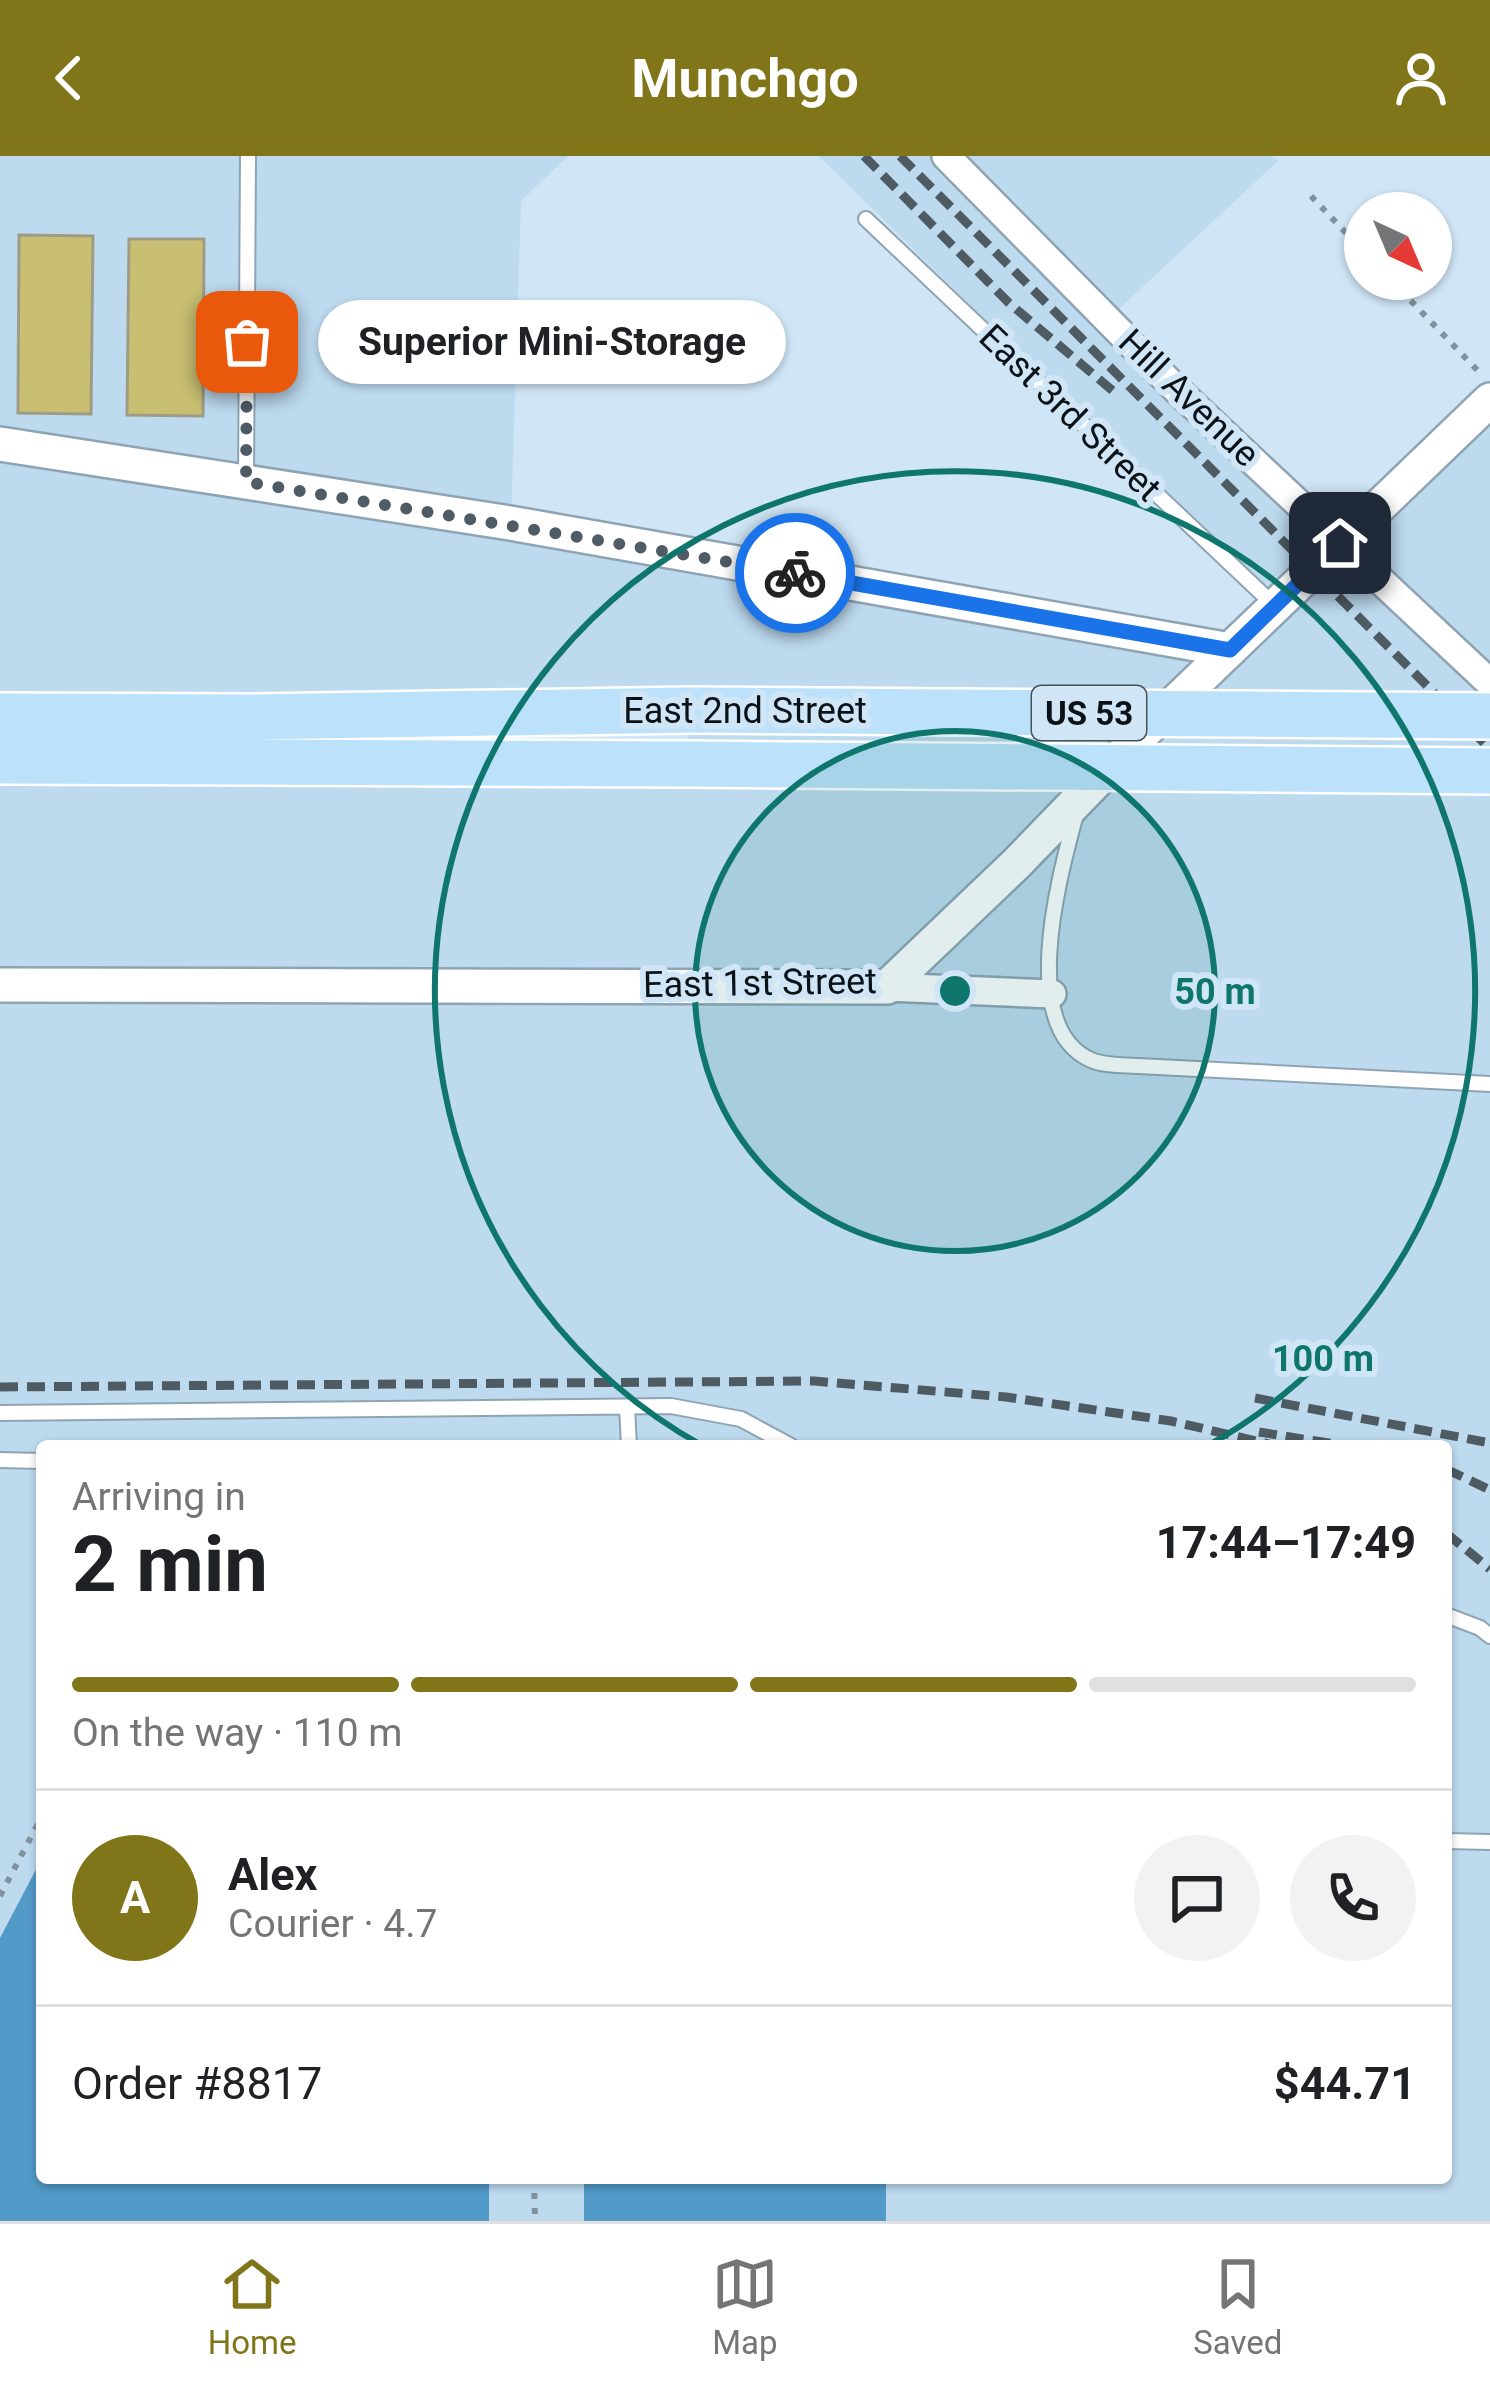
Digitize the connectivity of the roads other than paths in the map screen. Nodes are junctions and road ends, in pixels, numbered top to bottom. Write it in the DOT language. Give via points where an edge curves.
graph roads {
  1 [pos="248,156"];
  2 [pos="946,156"];
  3 [pos="866,219"];
  4 [pos="1490,400"];
  5 [pos="0,444"];
  6 [pos="246,482"];
  7 [pos="1340,543"];
  8 [pos="1275,606"];
  9 [pos="1230,650"];
  10 [pos="1490,683"];
  11 [pos="0,716"];
  12 [pos="1490,716"];
  13 [pos="0,761"];
  14 [pos="1490,771"];
  15 [pos="1080,798"];
  16 [pos="0,985"];
  17 [pos="887,987"];
  18 [pos="1052,994"];
  19 [pos="1490,1084"];
  20 [pos="627,1407"];
  21 [pos="0,1413"];
  22 [pos="629,1440"];
  23 [pos="782,1440"];
  24 [pos="0,1460"];
  25 [pos="36,1462"];
  26 [pos="1452,1617"];
  27 [pos="1490,1636"];
  28 [pos="1452,1841"];
  29 [pos="1490,1842"];
  1 -- 6 [label="lane"];
  2 -- 7 [label="street, Hill Avenue"];
  3 -- 8 [label="lane, East 3rd Street"];
  4 -- 7 [label="street, East 1st Street"];
  5 -- 6 [label="street"];
  6 -- 9 [label="street"];
  7 -- 8 [label="street, East 1st Street"];
  7 -- 10 [label="street, Hill Avenue"];
  8 -- 9 [label="street, East 1st Street"];
  9 -- 15 [label="street, East 1st Street"];
  11 -- 12 [label="highway, East 2nd Street / US 53, bridge" via="688,710"];
  13 -- 14 [label="highway, East 2nd Street / US 53, bridge"];
  15 -- 17 [label="street, East 1st Street"];
  15 -- 18 [label="lane" via="1052,915"];
  16 -- 17 [label="street, East 1st Street"];
  17 -- 18 [label="street"];
  18 -- 19 [label="lane" via="1066,1037 1101,1063"];
  20 -- 21 [label="lane"];
  20 -- 22 [label="lane"];
  20 -- 23 [label="lane" via="728,1415"];
  24 -- 25 [label="lane"];
  26 -- 27 [label="lane"];
  28 -- 29 [label="lane"];
}
